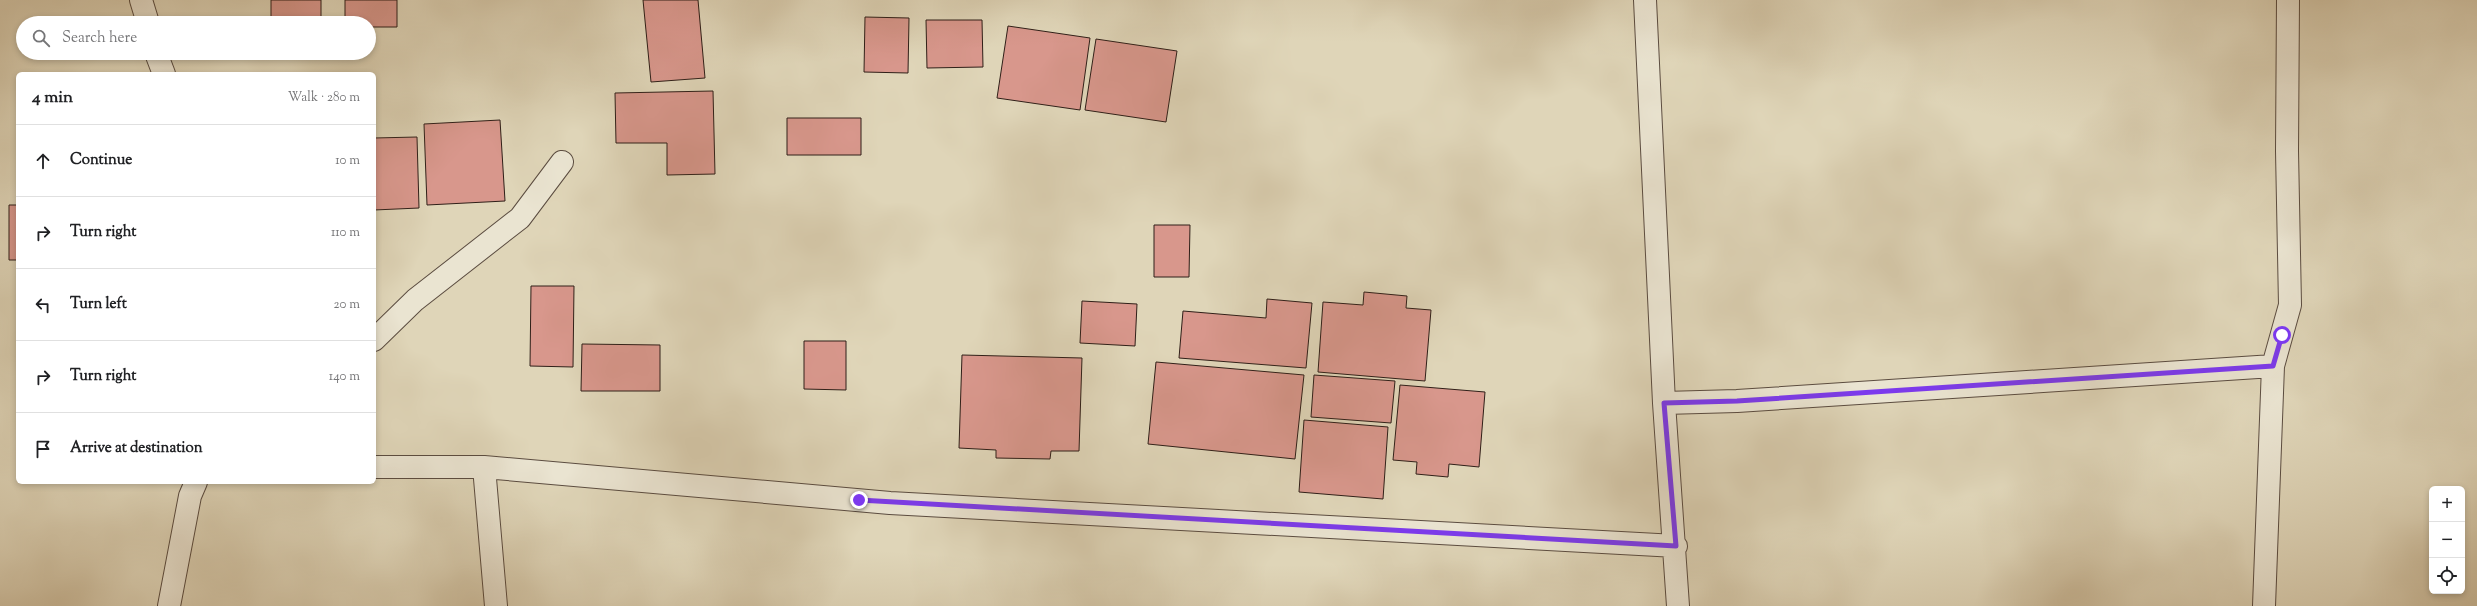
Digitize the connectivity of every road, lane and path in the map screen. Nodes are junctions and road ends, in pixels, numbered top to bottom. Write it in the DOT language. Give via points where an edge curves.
graph roads {
  1 [pos="141,0"];
  2 [pos="1645,0"];
  3 [pos="2288,0"];
  4 [pos="146,16"];
  5 [pos="159,60"];
  6 [pos="163,72"];
  7 [pos="562,162"];
  8 [pos="376,338"];
  9 [pos="2273,366"];
  10 [pos="1664,403"];
  11 [pos="376,467"];
  12 [pos="484,467"];
  13 [pos="195,484"];
  14 [pos="1676,546"];
  15 [pos="168,606"];
  16 [pos="496,606"];
  17 [pos="1678,606"];
  18 [pos="2264,606"];
  1 -- 4 [label="street"];
  2 -- 10 [label="street"];
  3 -- 9 [label="street" via="2290,305"];
  5 -- 6 [label="street"];
  7 -- 8 [label="street" via="520,218 415,300"];
  9 -- 10 [label="street" via="1737,401"];
  9 -- 18 [label="street"];
  10 -- 14 [label="street"];
  11 -- 12 [label="street"];
  12 -- 14 [label="street" via="890,503"];
  12 -- 16 [label="street"];
  13 -- 15 [label="street" via="190,496"];
  14 -- 17 [label="street"];
}
